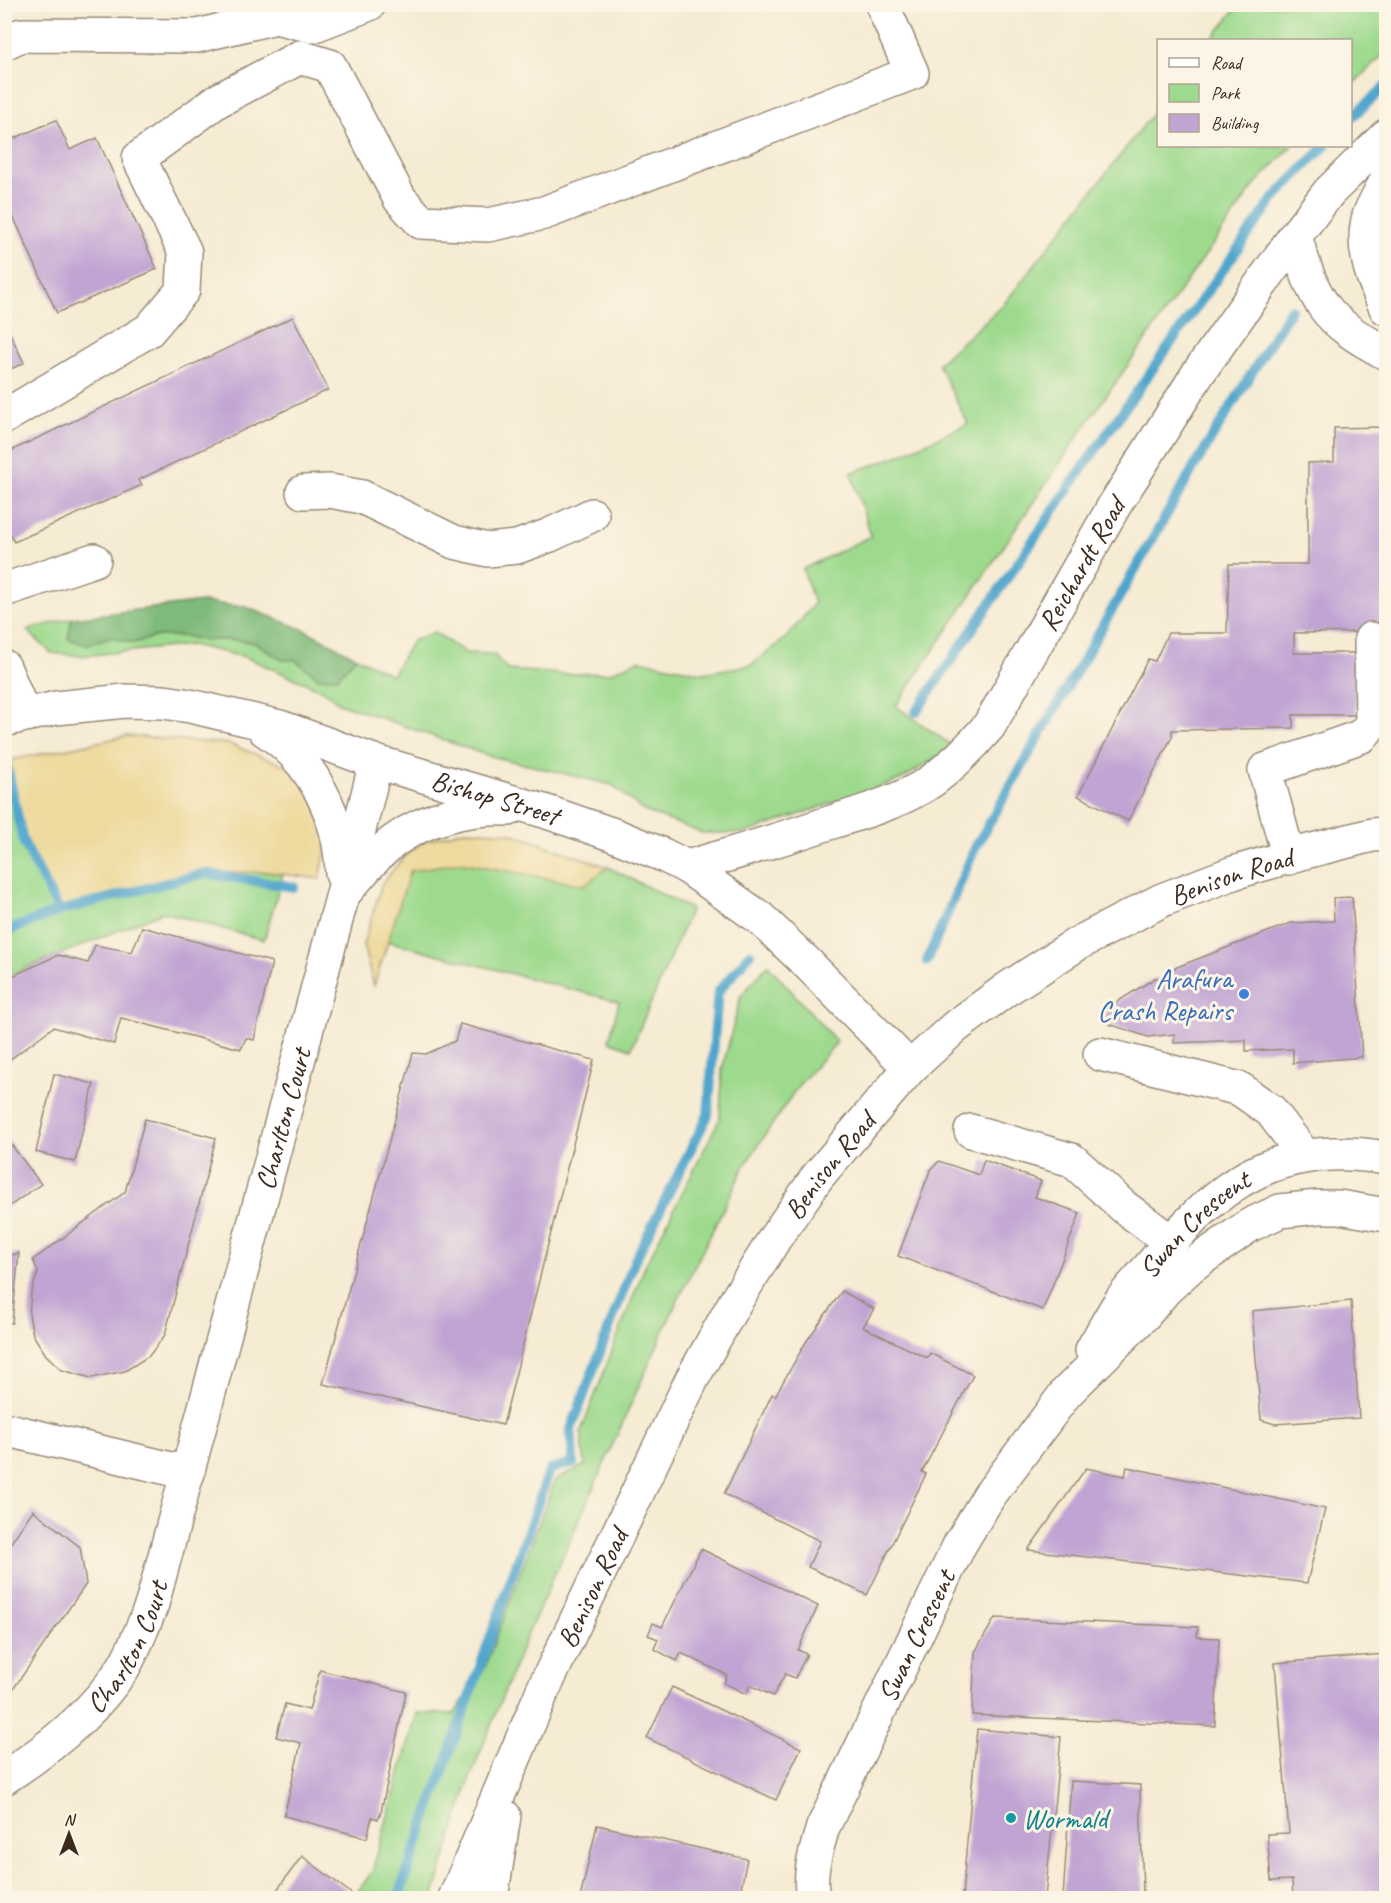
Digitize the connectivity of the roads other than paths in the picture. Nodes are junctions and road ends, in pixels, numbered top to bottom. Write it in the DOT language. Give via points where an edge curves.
graph roads {
  1 [pos="369,4"];
  2 [pos="882,4"];
  3 [pos="4,43"];
  4 [pos="1386,136"];
  5 [pos="1386,181"];
  6 [pos="1295,236"];
  7 [pos="1386,308"];
  8 [pos="1386,353"];
  9 [pos="4,417"];
  10 [pos="303,492"];
  11 [pos="592,515"];
  12 [pos="94,560"];
  13 [pos="4,590"];
  14 [pos="1371,639"];
  15 [pos="4,667"];
  16 [pos="14,717"];
  17 [pos="239,717"];
  18 [pos="376,762"];
  19 [pos="544,811"];
  20 [pos="1386,834"];
  21 [pos="1289,858"];
  22 [pos="687,867"];
  23 [pos="343,894"];
  24 [pos="1100,1054"];
  25 [pos="910,1068"];
  26 [pos="971,1131"];
  27 [pos="1305,1156"];
  28 [pos="1386,1158"];
  29 [pos="1386,1215"];
  30 [pos="1170,1242"];
  31 [pos="1066,1393"];
  32 [pos="4,1430"];
  33 [pos="188,1473"];
  34 [pos="517,1753"];
  35 [pos="4,1778"];
  36 [pos="455,1899"];
  37 [pos="490,1899"];
  38 [pos="813,1899"];
  1 -- 3 [label="street" via="312,26 276,17 197,36 21,35"];
  2 -- 9 [label="street" via="912,73 544,213 488,225 421,222 400,199 330,66 300,57 217,101 139,158 185,252 183,290 149,330"];
  4 -- 6 [label="street, Reichardt Road" via="1329,192"];
  5 -- 7 [label="street" via="1370,216 1366,242 1372,276"];
  6 -- 8 [label="street" via="1307,277 1327,312 1339,324"];
  6 -- 22 [label="street, Reichardt Road" via="1199,372 1114,506 989,726 966,753 933,780 880,807"];
  10 -- 11 [label="street" via="330,491 362,497 454,542 488,550 517,547"];
  12 -- 13 [label="street"];
  14 -- 21 [label="street" via="1372,723 1362,736 1265,770"];
  15 -- 16 [label="street"];
  16 -- 17 [label="street, Bishop Street" via="125,701 164,702"];
  17 -- 18 [label="street, Bishop Street" via="280,727"];
  17 -- 23 [label="street" via="290,747 308,769 334,825"];
  18 -- 19 [label="street, Bishop Street"];
  18 -- 23 [label="street, Charlton Court"];
  19 -- 22 [label="street, Bishop Street" via="614,835"];
  19 -- 23 [label="street" via="476,810 426,822 372,860"];
  20 -- 21 [label="street, Benison Road"];
  21 -- 25 [label="street, Benison Road" via="1233,873 1162,900 1077,944 955,1027"];
  22 -- 25 [label="street, Bishop Street" via="775,932"];
  23 -- 33 [label="street, Charlton Court"];
  24 -- 27 [label="street" via="1240,1089 1271,1111"];
  25 -- 34 [label="street, Benison Road" via="818,1176 734,1304 682,1401 543,1690"];
  26 -- 30 [label="street" via="1072,1160"];
  27 -- 28 [label="street, Swan Crescent"];
  27 -- 30 [label="street, Swan Crescent" via="1254,1173 1223,1192"];
  29 -- 31 [label="street, Swan Crescent" via="1318,1207 1280,1211 1250,1225 1191,1266"];
  30 -- 31 [label="street, Swan Crescent" via="1122,1300"];
  31 -- 38 [label="street, Swan Crescent" via="989,1496 960,1544 823,1827 812,1865"];
  32 -- 33 [label="street"];
  33 -- 35 [label="street, Charlton Court" via="152,1605 122,1669 73,1726"];
  34 -- 36 [label="street, Benison Road"];
  34 -- 37 [label="street, Benison Road"];
}
